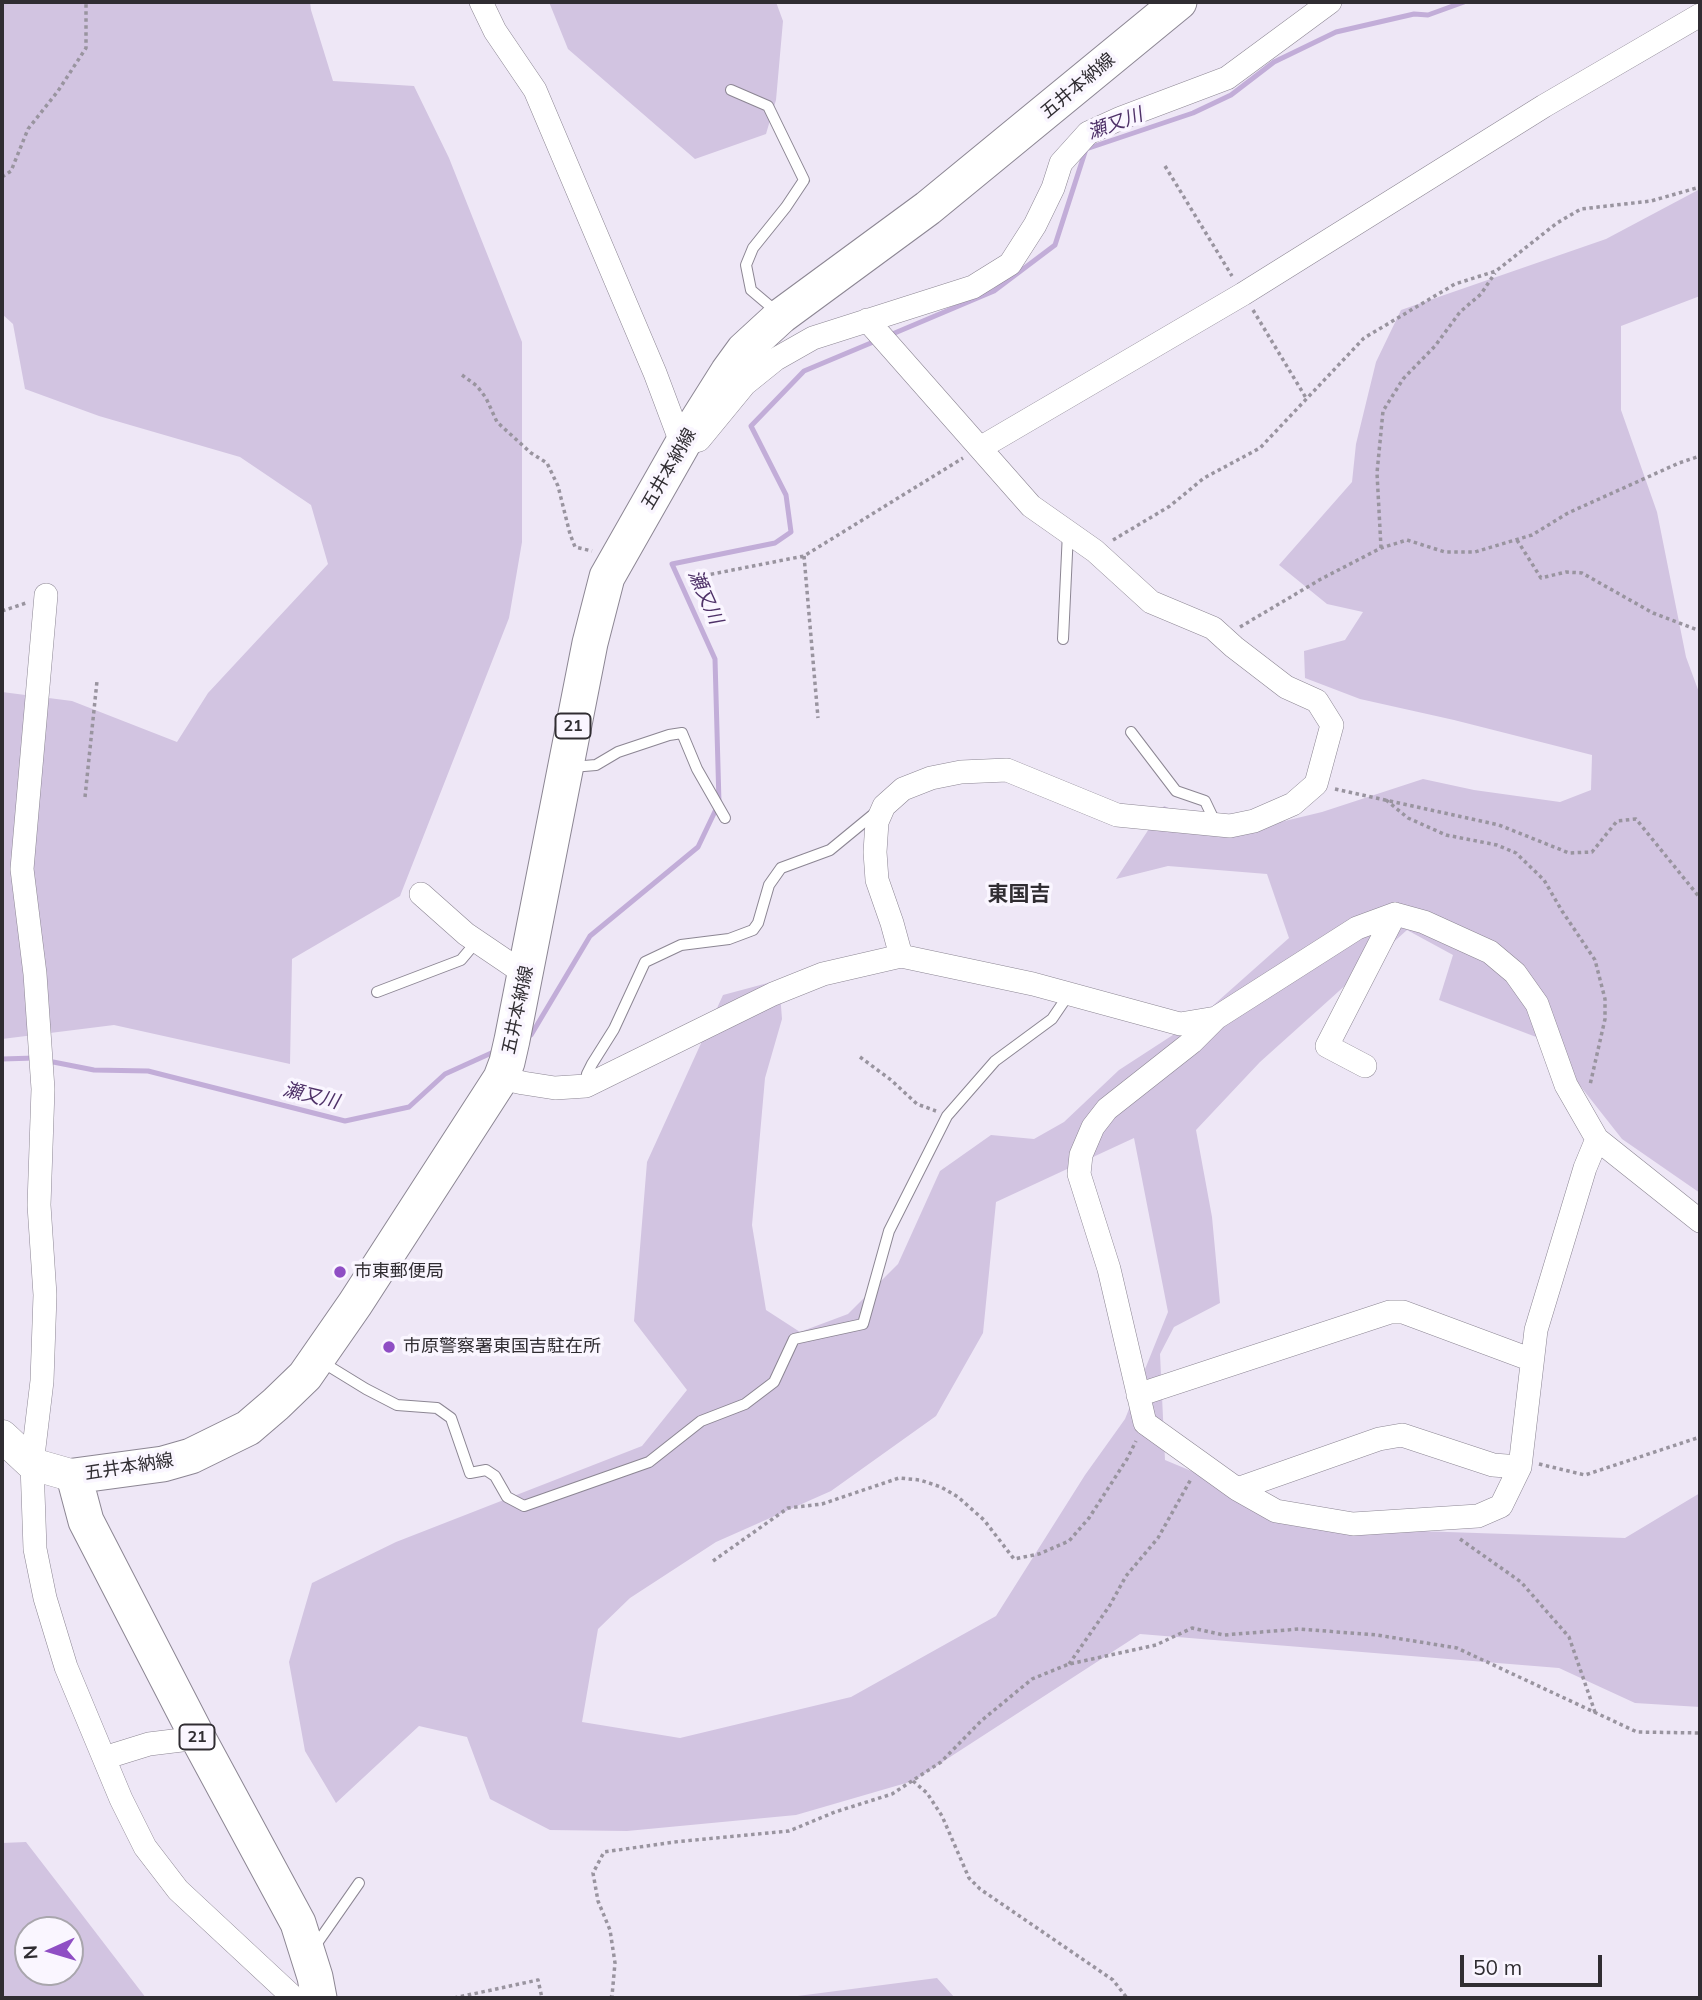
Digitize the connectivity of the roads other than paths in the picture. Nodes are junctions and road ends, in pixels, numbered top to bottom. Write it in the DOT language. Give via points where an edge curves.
graph roads {
  1 [pos="481,2"];
  2 [pos="1179,2"];
  3 [pos="1331,2"];
  4 [pos="1700,15"];
  5 [pos="731,90"];
  6 [pos="781,316"];
  7 [pos="867,320"];
  8 [pos="682,445"];
  9 [pos="979,448"];
  10 [pos="1068,532"];
  11 [pos="46,595"];
  12 [pos="1063,639"];
  13 [pos="1131,732"];
  14 [pos="565,768"];
  15 [pos="884,806"];
  16 [pos="725,818"];
  17 [pos="1216,824"];
  18 [pos="421,894"];
  19 [pos="1395,914"];
  20 [pos="477,941"];
  21 [pos="901,956"];
  22 [pos="525,974"];
  23 [pos="377,992"];
  24 [pos="1069,994"];
  25 [pos="1216,1018"];
  26 [pos="1365,1066"];
  27 [pos="501,1077"];
  28 [pos="586,1086"];
  29 [pos="1597,1139"];
  30 [pos="1700,1221"];
  31 [pos="317,1358"];
  32 [pos="1532,1360"];
  33 [pos="1138,1395"];
  34 [pos="2,1436"];
  35 [pos="32,1464"];
  36 [pos="1520,1466"];
  37 [pos="74,1476"];
  38 [pos="1237,1489"];
  39 [pos="198,1738"];
  40 [pos="104,1758"];
  41 [pos="359,1883"];
  42 [pos="309,1955"];
  43 [pos="294,1998"];
  44 [pos="319,1998"];
  1 -- 8 [label="street" via="535,90"];
  2 -- 6 [label="main road, 五井本納線 / 21" via="990,159"];
  3 -- 7 [label="street" via="1227,78 1088,133 1061,163 1035,225 1010,264 973,287"];
  4 -- 9 [label="street" via="1544,106 1243,294"];
  5 -- 6 [label="lane" via="768,106 804,180 753,248 746,265 751,290"];
  6 -- 8 [label="main road, 五井本納線 / 21" via="744,350"];
  7 -- 8 [label="street" via="814,338 776,359 745,384 699,440"];
  7 -- 9 [label="street"];
  8 -- 14 [label="main road, 五井本納線 / 21" via="607,577"];
  9 -- 10 [label="street" via="1031,506"];
  10 -- 12 [label="lane"];
  10 -- 17 [label="street" via="1151,602 1213,628 1286,687 1317,701 1332,725 1316,785 1293,804 1254,821"];
  11 -- 35 [label="street" via="22,869 36,974 43,1089 39,1205 45,1295 43,1381"];
  13 -- 17 [label="lane" via="1176,791 1205,801"];
  14 -- 16 [label="lane" via="596,765 618,752 682,733"];
  14 -- 22 [label="main road, 五井本納線 / 21"];
  15 -- 17 [label="street" via="903,789 932,778 1007,770 1117,815"];
  15 -- 21 [label="street" via="877,822 877,880"];
  15 -- 28 [label="lane" via="830,850 781,868 769,885 753,930 729,939 681,945 645,962 587,1074"];
  18 -- 20 [label="street"];
  19 -- 25 [label="street" via="1357,928"];
  19 -- 26 [label="street" via="1327,1046"];
  19 -- 29 [label="street" via="1424,922 1490,953 1515,974 1537,1004 1566,1085"];
  20 -- 22 [label="street"];
  20 -- 23 [label="lane" via="461,960"];
  21 -- 24 [label="street"];
  21 -- 28 [label="street" via="823,974 772,995"];
  22 -- 27 [label="main road, 五井本納線 / 21"];
  24 -- 25 [label="street" via="1180,1024"];
  24 -- 31 [label="lane" via="1052,1019 995,1061 947,1116 889,1231 863,1324 794,1339 774,1382 745,1404 701,1421 649,1462 524,1506 507,1497 486,1470 470,1473 452,1418 437,1408 397,1405"];
  25 -- 33 [label="street" via="1107,1108 1081,1155 1079,1174 1109,1269"];
  27 -- 28 [label="street" via="555,1088"];
  27 -- 31 [label="main road, 五井本納線 / 21"];
  29 -- 30 [label="street"];
  29 -- 32 [label="street" via="1536,1329"];
  31 -- 37 [label="main road, 五井本納線 / 21" via="276,1404 221,1442 163,1464"];
  32 -- 33 [label="street" via="1403,1312 1390,1312"];
  32 -- 36 [label="street"];
  33 -- 38 [label="street" via="1145,1423"];
  34 -- 35 [label="main road"];
  35 -- 37 [label="main road"];
  35 -- 40 [label="street" via="35,1549 45,1598 66,1667"];
  36 -- 38 [label="street" via="1493,1465 1402,1435"];
  36 -- 38 [label="street" via="1502,1506 1478,1516 1353,1524 1276,1511"];
  37 -- 39 [label="main road, 五井本納線 / 21" via="86,1521"];
  39 -- 40 [label="street" via="149,1744"];
  39 -- 42 [label="main road, 五井本納線 / 21" via="298,1923"];
  40 -- 43 [label="street" via="145,1847 178,1890"];
  41 -- 42 [label="lane"];
  42 -- 44 [label="main road, 五井本納線 / 21"];
}
